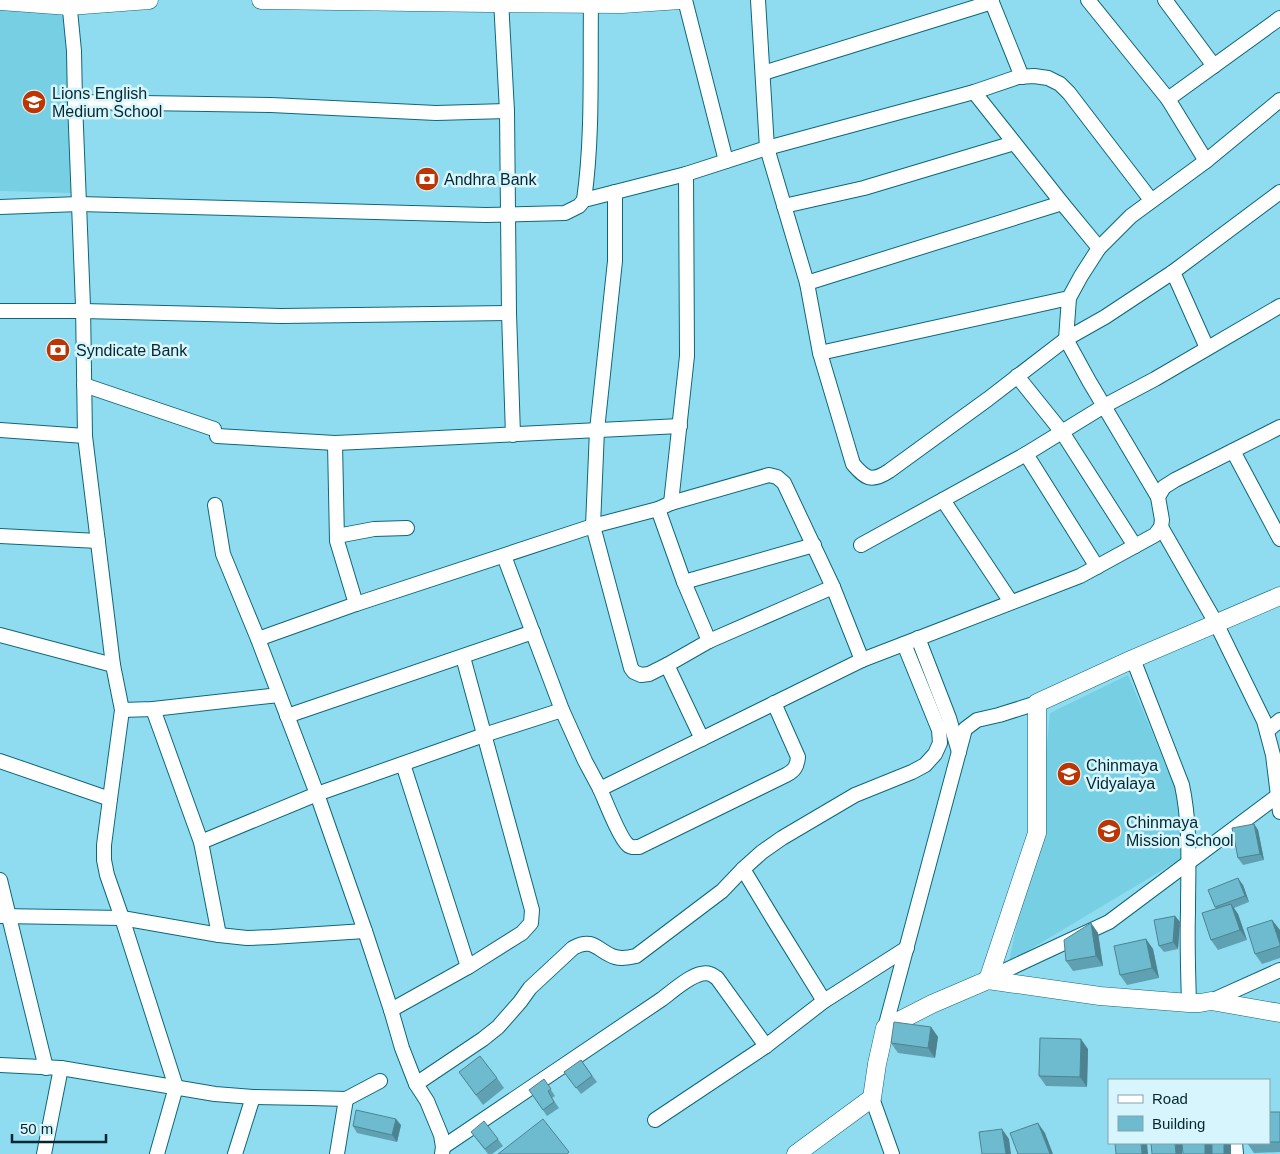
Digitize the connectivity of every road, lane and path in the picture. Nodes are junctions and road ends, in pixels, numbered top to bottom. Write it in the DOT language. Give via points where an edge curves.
graph roads {
  1 [pos="149,0"];
  2 [pos="261,0"];
  3 [pos="680,0"];
  4 [pos="686,0"];
  5 [pos="758,0"];
  6 [pos="1088,0"];
  7 [pos="1165,0"];
  8 [pos="0,1"];
  9 [pos="991,1"];
  10 [pos="501,2"];
  11 [pos="69,3"];
  12 [pos="591,3"];
  13 [pos="1280,18"];
  14 [pos="1214,66"];
  15 [pos="762,74"];
  16 [pos="1022,77"];
  17 [pos="974,92"];
  18 [pos="1168,99"];
  19 [pos="1280,100"];
  20 [pos="75,102"];
  21 [pos="507,111"];
  22 [pos="1014,142"];
  23 [pos="764,149"];
  24 [pos="730,160"];
  25 [pos="1206,160"];
  26 [pos="686,174"];
  27 [pos="615,192"];
  28 [pos="1280,192"];
  29 [pos="584,200"];
  30 [pos="1151,200"];
  31 [pos="1062,203"];
  32 [pos="80,204"];
  33 [pos="0,206"];
  34 [pos="784,206"];
  35 [pos="508,214"];
  36 [pos="1099,248"];
  37 [pos="1173,272"];
  38 [pos="807,283"];
  39 [pos="1069,298"];
  40 [pos="1280,306"];
  41 [pos="0,311"];
  42 [pos="83,311"];
  43 [pos="509,313"];
  44 [pos="1066,339"];
  45 [pos="1207,348"];
  46 [pos="820,353"];
  47 [pos="1017,376"];
  48 [pos="84,385"];
  49 [pos="1104,406"];
  50 [pos="680,426"];
  51 [pos="1280,427"];
  52 [pos="0,430"];
  53 [pos="596,430"];
  54 [pos="1062,432"];
  55 [pos="513,435"];
  56 [pos="85,436"];
  57 [pos="335,443"];
  58 [pos="1233,451"];
  59 [pos="1026,454"];
  60 [pos="1158,497"];
  61 [pos="943,500"];
  62 [pos="671,503"];
  63 [pos="215,505"];
  64 [pos="658,509"];
  65 [pos="593,526"];
  66 [pos="1161,527"];
  67 [pos="407,528"];
  68 [pos="0,536"];
  69 [pos="337,536"];
  70 [pos="1280,539"];
  71 [pos="98,540"];
  72 [pos="861,545"];
  73 [pos="814,546"];
  74 [pos="1135,546"];
  75 [pos="504,556"];
  76 [pos="1098,566"];
  77 [pos="684,582"];
  78 [pos="833,587"];
  79 [pos="1280,596"];
  80 [pos="1012,602"];
  81 [pos="356,604"];
  82 [pos="1216,623"];
  83 [pos="533,632"];
  84 [pos="0,635"];
  85 [pos="918,638"];
  86 [pos="258,639"];
  87 [pos="709,641"];
  88 [pos="904,644"];
  89 [pos="463,657"];
  90 [pos="1133,659"];
  91 [pos="862,660"];
  92 [pos="113,664"];
  93 [pos="668,665"];
  94 [pos="279,695"];
  95 [pos="774,703"];
  96 [pos="1037,703"];
  97 [pos="153,709"];
  98 [pos="122,710"];
  99 [pos="562,710"];
  100 [pos="287,716"];
  101 [pos="1280,720"];
  102 [pos="1267,731"];
  103 [pos="484,735"];
  104 [pos="702,739"];
  105 [pos="959,752"];
  106 [pos="0,761"];
  107 [pos="403,764"];
  108 [pos="600,789"];
  109 [pos="316,794"];
  110 [pos="1279,795"];
  111 [pos="110,799"];
  112 [pos="1280,812"];
  113 [pos="201,842"];
  114 [pos="1188,863"];
  115 [pos="744,869"];
  116 [pos="0,880"];
  117 [pos="5,917"];
  118 [pos="122,918"];
  119 [pos="365,931"];
  120 [pos="219,935"];
  121 [pos="907,948"];
  122 [pos="468,967"];
  123 [pos="1280,970"];
  124 [pos="988,980"];
  125 [pos="824,1001"];
  126 [pos="1211,1001"];
  127 [pos="1189,1003"];
  128 [pos="391,1010"];
  129 [pos="1280,1013"];
  130 [pos="885,1028"];
  131 [pos="766,1046"];
  132 [pos="0,1065"];
  133 [pos="46,1068"];
  134 [pos="61,1068"];
  135 [pos="380,1081"];
  136 [pos="416,1084"];
  137 [pos="176,1088"];
  138 [pos="253,1097"];
  139 [pos="872,1098"];
  140 [pos="346,1099"];
  141 [pos="655,1120"];
  142 [pos="442,1151"];
  143 [pos="44,1154"];
  144 [pos="157,1154"];
  145 [pos="235,1154"];
  146 [pos="337,1154"];
  147 [pos="796,1154"];
  148 [pos="892,1154"];
  1 -- 11 [label="street"];
  2 -- 10 [label="street"];
  3 -- 12 [label="street"];
  4 -- 24 [label="street"];
  5 -- 15 [label="street"];
  6 -- 18 [label="street"];
  7 -- 14 [label="street"];
  8 -- 11 [label="street"];
  9 -- 15 [label="street"];
  9 -- 16 [label="street"];
  10 -- 12 [label="street"];
  10 -- 21 [label="street"];
  11 -- 20 [label="street"];
  12 -- 29 [label="street"];
  13 -- 14 [label="street"];
  14 -- 18 [label="street"];
  15 -- 23 [label="street"];
  16 -- 17 [label="street"];
  16 -- 30 [label="street" via="1048,78 1060,84"];
  17 -- 22 [label="street"];
  17 -- 23 [label="street"];
  18 -- 25 [label="street"];
  19 -- 25 [label="street"];
  20 -- 21 [label="street" via="271,105 436,113"];
  20 -- 32 [label="street"];
  21 -- 35 [label="street"];
  22 -- 31 [label="street"];
  22 -- 34 [label="street" via="864,188"];
  23 -- 24 [label="street"];
  23 -- 34 [label="street"];
  24 -- 26 [label="street"];
  25 -- 30 [label="street"];
  26 -- 27 [label="street"];
  26 -- 50 [label="street" via="687,356"];
  27 -- 29 [label="street"];
  27 -- 53 [label="street" via="615,260"];
  28 -- 37 [label="street"];
  29 -- 35 [label="street" via="565,213"];
  30 -- 36 [label="street"];
  31 -- 36 [label="street"];
  31 -- 38 [label="street"];
  32 -- 33 [label="street"];
  32 -- 35 [label="street"];
  32 -- 42 [label="street"];
  34 -- 38 [label="street"];
  35 -- 43 [label="street"];
  36 -- 39 [label="street"];
  37 -- 44 [label="street" via="1106,318"];
  37 -- 45 [label="street"];
  38 -- 46 [label="street"];
  39 -- 44 [label="street"];
  39 -- 46 [label="street"];
  40 -- 45 [label="street"];
  41 -- 42 [label="street"];
  42 -- 43 [label="street" via="281,316"];
  42 -- 48 [label="street"];
  43 -- 55 [label="street"];
  44 -- 47 [label="street"];
  44 -- 49 [label="street"];
  45 -- 49 [label="street"];
  46 -- 47 [label="street" via="853,464 868,477 884,474"];
  47 -- 54 [label="street"];
  48 -- 56 [label="street"];
  48 -- 57 [label="street" via="216,433"];
  49 -- 54 [label="street"];
  49 -- 60 [label="street"];
  50 -- 53 [label="street"];
  50 -- 62 [label="street"];
  51 -- 58 [label="street"];
  52 -- 56 [label="street"];
  53 -- 55 [label="street"];
  53 -- 65 [label="street"];
  54 -- 59 [label="street"];
  54 -- 74 [label="street"];
  55 -- 57 [label="street"];
  56 -- 71 [label="street"];
  57 -- 69 [label="street"];
  58 -- 60 [label="street" via="1175,480"];
  58 -- 70 [label="street"];
  59 -- 61 [label="street"];
  59 -- 76 [label="street"];
  60 -- 66 [label="street"];
  61 -- 72 [label="street"];
  61 -- 80 [label="street"];
  62 -- 64 [label="street"];
  62 -- 73 [label="street" via="769,476 777,477 784,484"];
  63 -- 86 [label="street" via="223,554"];
  64 -- 65 [label="street"];
  64 -- 77 [label="street"];
  65 -- 75 [label="street"];
  65 -- 93 [label="street" via="631,668 641,675"];
  66 -- 74 [label="street" via="1155,535"];
  66 -- 82 [label="street"];
  67 -- 69 [label="street" via="374,529"];
  68 -- 71 [label="street"];
  69 -- 81 [label="street"];
  71 -- 92 [label="street"];
  73 -- 77 [label="street"];
  73 -- 78 [label="street"];
  74 -- 76 [label="street"];
  75 -- 81 [label="street"];
  75 -- 83 [label="street"];
  76 -- 80 [label="street"];
  77 -- 87 [label="street"];
  78 -- 87 [label="street"];
  78 -- 91 [label="street"];
  79 -- 82 [label="street"];
  80 -- 85 [label="street"];
  81 -- 86 [label="street"];
  82 -- 90 [label="street"];
  82 -- 102 [label="street"];
  83 -- 89 [label="street"];
  83 -- 99 [label="street"];
  84 -- 92 [label="street"];
  85 -- 88 [label="street"];
  85 -- 105 [label="street"];
  86 -- 94 [label="street"];
  87 -- 93 [label="street"];
  88 -- 91 [label="street"];
  88 -- 115 [label="street" via="938,730 940,743 935,754 925,765 855,795 782,838"];
  89 -- 100 [label="street"];
  89 -- 103 [label="street"];
  90 -- 96 [label="street"];
  90 -- 114 [label="street" via="1182,785 1188,824"];
  91 -- 95 [label="street"];
  92 -- 98 [label="street"];
  93 -- 104 [label="street"];
  94 -- 97 [label="street"];
  94 -- 100 [label="street"];
  95 -- 104 [label="street"];
  95 -- 108 [label="street" via="798,757 798,764 786,775 640,847 632,848 621,835"];
  96 -- 105 [label="street" via="971,724 965,729"];
  96 -- 124 [label="street" via="1037,833"];
  97 -- 98 [label="street"];
  97 -- 113 [label="street"];
  98 -- 111 [label="street"];
  99 -- 103 [label="street"];
  99 -- 108 [label="street"];
  100 -- 109 [label="street"];
  101 -- 102 [label="street"];
  102 -- 110 [label="street"];
  103 -- 107 [label="street"];
  103 -- 122 [label="street" via="532,910 531,923 522,933"];
  104 -- 108 [label="street"];
  105 -- 121 [label="street"];
  106 -- 111 [label="street"];
  107 -- 109 [label="street"];
  107 -- 122 [label="street"];
  109 -- 113 [label="street"];
  109 -- 119 [label="street"];
  110 -- 112 [label="street"];
  110 -- 114 [label="street"];
  111 -- 118 [label="street" via="104,860"];
  113 -- 120 [label="street"];
  114 -- 124 [label="street" via="1109,922"];
  114 -- 127 [label="street"];
  115 -- 125 [label="street"];
  115 -- 136 [label="street" via="722,891 636,956 613,956 589,944 573,948 483,1039"];
  116 -- 117 [label="street"];
  117 -- 118 [label="street"];
  117 -- 133 [label="street"];
  118 -- 120 [label="street"];
  118 -- 137 [label="street"];
  119 -- 120 [label="street" via="247,938"];
  119 -- 128 [label="street"];
  121 -- 125 [label="street"];
  121 -- 130 [label="street"];
  122 -- 128 [label="street"];
  123 -- 126 [label="street"];
  124 -- 127 [label="street" via="1100,996"];
  124 -- 130 [label="street"];
  125 -- 131 [label="street"];
  126 -- 127 [label="street"];
  126 -- 129 [label="street"];
  128 -- 136 [label="street"];
  130 -- 139 [label="street"];
  131 -- 141 [label="street"];
  131 -- 142 [label="street" via="717,978 700,974"];
  132 -- 133 [label="street"];
  133 -- 134 [label="street"];
  134 -- 137 [label="street"];
  134 -- 143 [label="street"];
  135 -- 140 [label="street"];
  136 -- 142 [label="street" via="441,1135"];
  137 -- 138 [label="street"];
  137 -- 144 [label="street"];
  138 -- 140 [label="street"];
  138 -- 145 [label="street"];
  139 -- 147 [label="street"];
  139 -- 148 [label="street"];
  140 -- 146 [label="street"];
}
